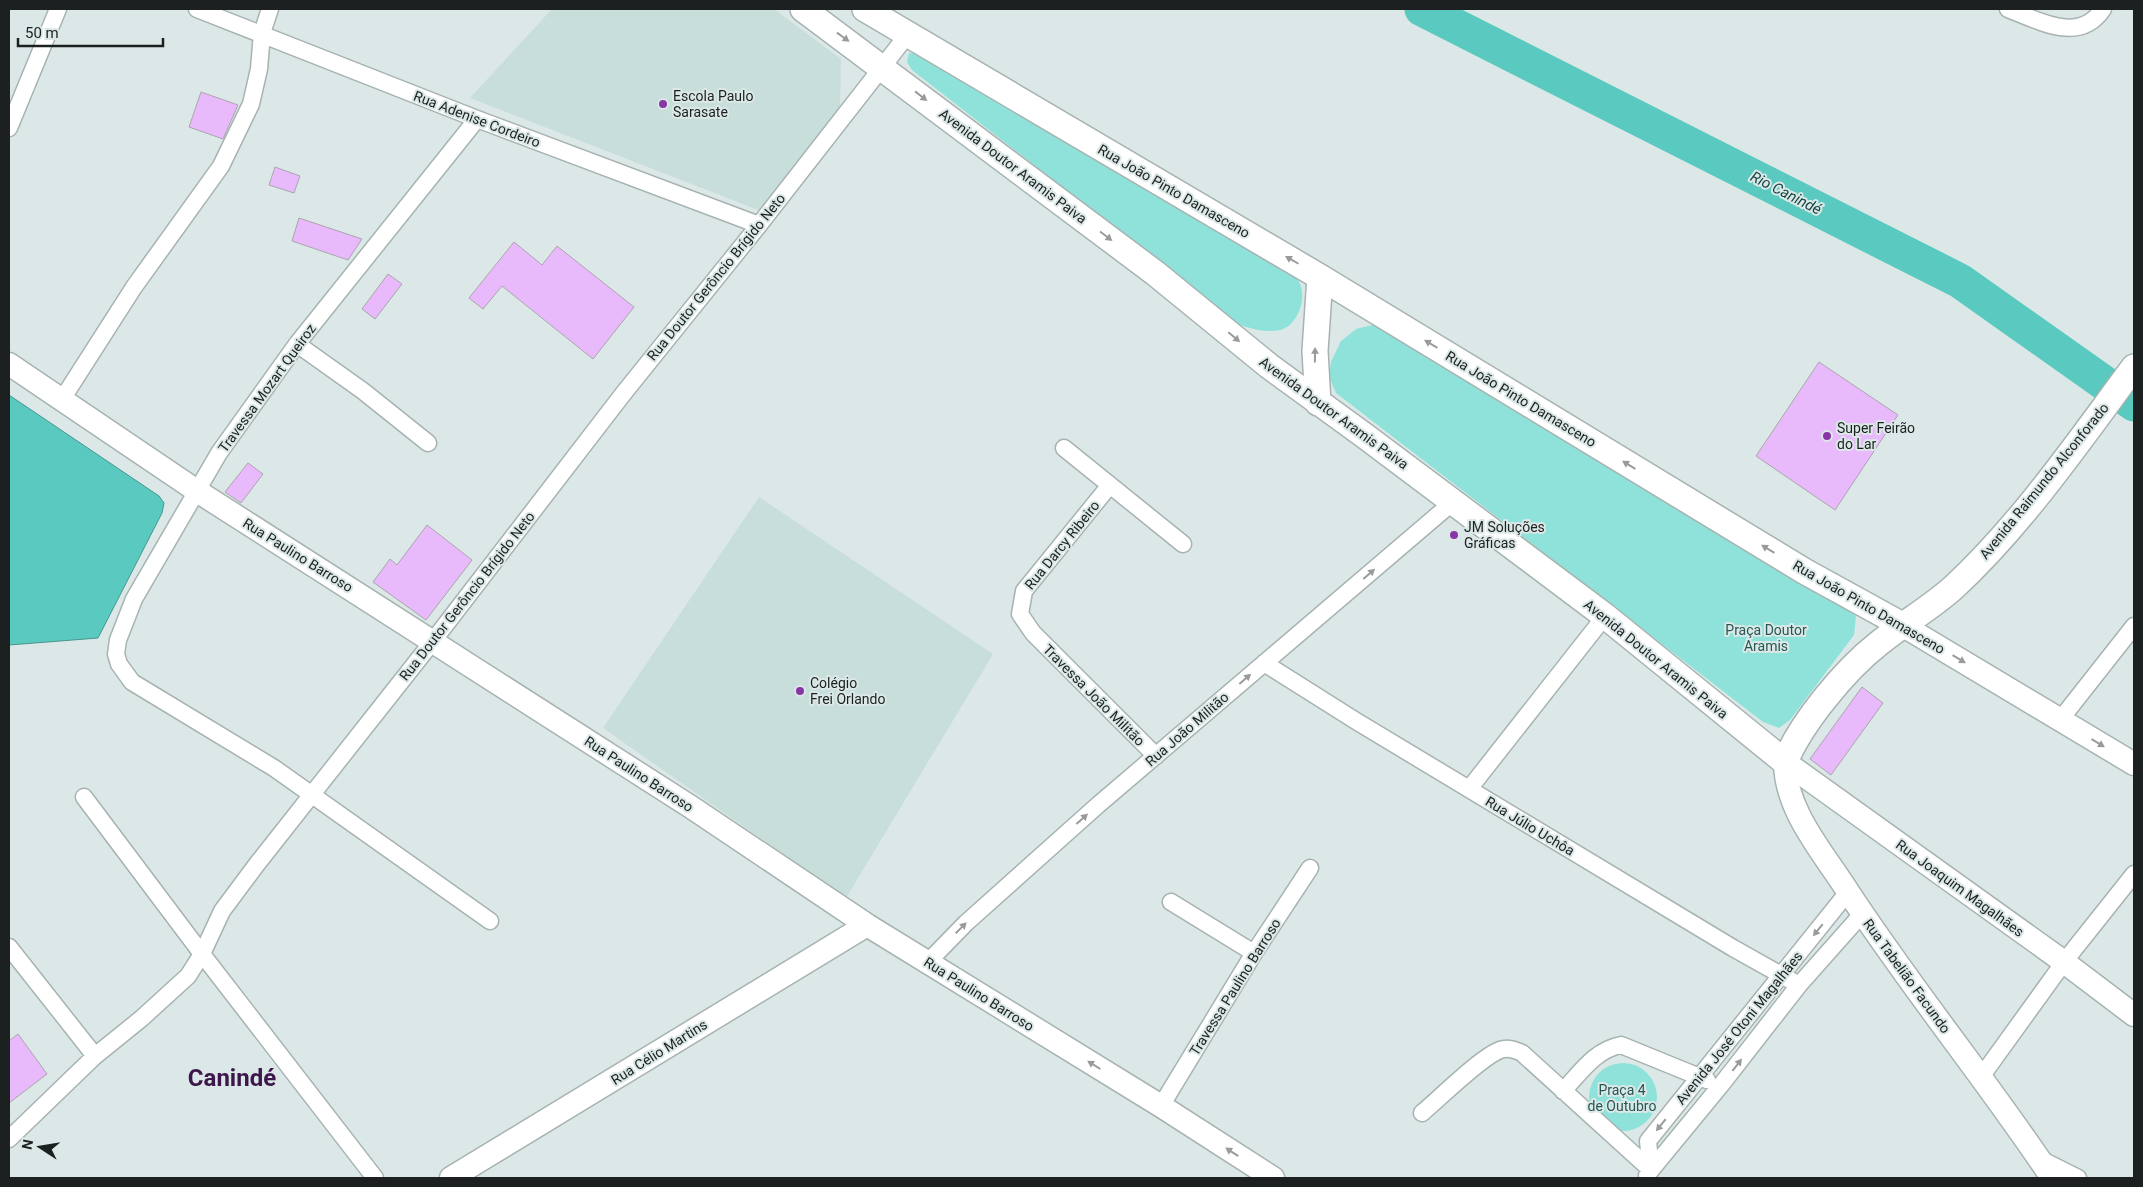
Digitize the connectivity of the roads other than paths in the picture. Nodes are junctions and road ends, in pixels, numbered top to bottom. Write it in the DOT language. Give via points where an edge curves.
graph roads {
  1 [pos="58,9"];
  2 [pos="197,9"];
  3 [pos="270,9"];
  4 [pos="803,9"];
  5 [pos="864,9"];
  6 [pos="2008,9"];
  7 [pos="2103,9"];
  8 [pos="262,33"];
  9 [pos="908,34"];
  10 [pos="882,66"];
  11 [pos="477,119"];
  12 [pos="9,128"];
  13 [pos="759,225"];
  14 [pos="1320,277"];
  15 [pos="297,344"];
  16 [pos="9,364"];
  17 [pos="2134,367"];
  18 [pos="61,401"];
  19 [pos="1318,403"];
  20 [pos="428,443"];
  21 [pos="1064,448"];
  22 [pos="1110,486"];
  23 [pos="197,491"];
  24 [pos="1453,502"];
  25 [pos="1183,544"];
  26 [pos="1605,616"];
  27 [pos="1902,626"];
  28 [pos="2134,626"];
  29 [pos="1032,633"];
  30 [pos="433,641"];
  31 [pos="1264,663"];
  32 [pos="2060,720"];
  33 [pos="1156,756"];
  34 [pos="1784,762"];
  35 [pos="2134,764"];
  36 [pos="1469,789"];
  37 [pos="313,794"];
  38 [pos="84,797"];
  39 [pos="1310,868"];
  40 [pos="2134,874"];
  41 [pos="1848,892"];
  42 [pos="1171,902"];
  43 [pos="1862,914"];
  44 [pos="490,920"];
  45 [pos="867,925"];
  46 [pos="9,947"];
  47 [pos="1254,953"];
  48 [pos="202,954"];
  49 [pos="927,962"];
  50 [pos="2064,962"];
  51 [pos="1782,974"];
  52 [pos="1799,985"];
  53 [pos="2134,1015"];
  54 [pos="95,1056"];
  55 [pos="1699,1076"];
  56 [pos="1980,1077"];
  57 [pos="1721,1086"];
  58 [pos="1563,1091"];
  59 [pos="1161,1106"];
  60 [pos="1422,1113"];
  61 [pos="9,1139"];
  62 [pos="2038,1158"];
  63 [pos="1647,1174"];
  64 [pos="375,1178"];
  65 [pos="451,1178"];
  66 [pos="1273,1178"];
  67 [pos="2052,1178"];
  68 [pos="2078,1178"];
  1 -- 12 [label="street"];
  2 -- 8 [label="street, Rua Adenise Cordeiro"];
  3 -- 8 [label="street"];
  4 -- 10 [label="main road, Avenida Doutor Aramis Paiva, one-way"];
  5 -- 9 [label="main road, Rua João Pinto Damasceno"];
  6 -- 7 [label="street" via="2062,29 2077,28"];
  8 -- 11 [label="street, Rua Adenise Cordeiro"];
  8 -- 18 [label="street" via="259,70 251,104 221,166 134,287"];
  9 -- 10 [label="street, Rua Doutor Gerôncio Brígido Neto"];
  14 -- 9 [label="main road, Rua João Pinto Damasceno, one-way"];
  10 -- 13 [label="street, Rua Doutor Gerôncio Brígido Neto"];
  10 -- 19 [label="main road, Avenida Doutor Aramis Paiva, one-way" via="1156,273"];
  11 -- 13 [label="street, Rua Adenise Cordeiro"];
  11 -- 15 [label="street, Travessa Mozart Queiroz"];
  13 -- 30 [label="street, Rua Doutor Gerôncio Brígido Neto" via="623,394"];
  19 -- 14 [label="main road, one-way" via="1315,351"];
  27 -- 14 [label="main road, Rua João Pinto Damasceno, one-way"];
  15 -- 20 [label="street"];
  15 -- 23 [label="street, Travessa Mozart Queiroz" via="219,453"];
  16 -- 18 [label="street, Rua Paulino Barroso"];
  17 -- 27 [label="main road, Avenida Raimundo Alconforado" via="2077,444 1989,551 1953,588"];
  18 -- 23 [label="street, Rua Paulino Barroso"];
  19 -- 24 [label="main road, Avenida Doutor Aramis Paiva"];
  21 -- 22 [label="street"];
  22 -- 25 [label="street"];
  22 -- 29 [label="street, Rua Darcy Ribeiro" via="1024,591 1020,614"];
  23 -- 30 [label="street, Rua Paulino Barroso"];
  23 -- 37 [label="street, Travessa Mozart Queiroz" via="134,600 118,640 116,654 119,664 132,682"];
  24 -- 26 [label="main road, Avenida Doutor Aramis Paiva"];
  31 -- 24 [label="street, Rua João Militão, one-way"];
  26 -- 34 [label="main road, Avenida Doutor Aramis Paiva"];
  26 -- 36 [label="street"];
  27 -- 32 [label="street, Rua João Pinto Damasceno, one-way"];
  27 -- 34 [label="main road, Avenida Raimundo Alconforado" via="1852,668 1813,715"];
  28 -- 32 [label="street"];
  29 -- 33 [label="street, Travessa João Militão"];
  30 -- 37 [label="street, Rua Doutor Gerôncio Brígido Neto"];
  30 -- 45 [label="street, Rua Paulino Barroso"];
  33 -- 31 [label="street, Rua João Militão, one-way"];
  31 -- 36 [label="street, Rua Júlio Uchôa"];
  32 -- 35 [label="street, Rua João Pinto Damasceno, one-way"];
  49 -- 33 [label="street, Rua João Militão, one-way" via="966,923"];
  34 -- 41 [label="street, Rua Tabelião Facundo" via="1790,794 1802,820"];
  34 -- 50 [label="street, Rua Joaquim Magalhães"];
  36 -- 51 [label="street, Rua Júlio Uchôa" via="1733,948"];
  37 -- 44 [label="street"];
  37 -- 48 [label="street, Rua Doutor Gerôncio Brígido Neto" via="222,911"];
  38 -- 48 [label="street"];
  39 -- 47 [label="street, Travessa Paulino Barroso"];
  40 -- 50 [label="street"];
  41 -- 43 [label="street, Rua Tabelião Facundo"];
  41 -- 51 [label="street, Avenida José Otoni Magalhães, one-way"];
  42 -- 47 [label="street"];
  43 -- 52 [label="street, Avenida José Otoni Magalhães"];
  43 -- 56 [label="street, Rua Tabelião Facundo"];
  45 -- 49 [label="street, Rua Paulino Barroso"];
  45 -- 65 [label="street, Rua Célio Martins"];
  46 -- 54 [label="street"];
  47 -- 59 [label="street, Travessa Paulino Barroso"];
  48 -- 54 [label="street, Rua Doutor Gerôncio Brígido Neto" via="188,976 165,998"];
  48 -- 64 [label="street"];
  59 -- 49 [label="street, Rua Paulino Barroso, one-way"];
  50 -- 53 [label="street, Rua Joaquim Magalhães"];
  50 -- 56 [label="street"];
  51 -- 52 [label="street, Rua Júlio Uchôa"];
  51 -- 55 [label="street, Avenida José Otoni Magalhães"];
  57 -- 52 [label="street, Avenida José Otoni Magalhães, one-way"];
  54 -- 61 [label="street, Rua Doutor Gerôncio Brígido Neto"];
  55 -- 57 [label="street"];
  55 -- 58 [label="street" via="1621,1045 1595,1056"];
  55 -- 63 [label="street, Avenida José Otoni Magalhães, one-way" via="1648,1141"];
  56 -- 62 [label="street, Rua Tabelião Facundo"];
  57 -- 63 [label="street, Avenida José Otoni Magalhães"];
  58 -- 60 [label="street" via="1522,1053 1511,1048 1500,1050 1481,1063"];
  58 -- 63 [label="street"];
  66 -- 59 [label="street, Rua Paulino Barroso, one-way"];
  62 -- 67 [label="street, Rua Tabelião Facundo"];
  62 -- 68 [label="street"];
}
